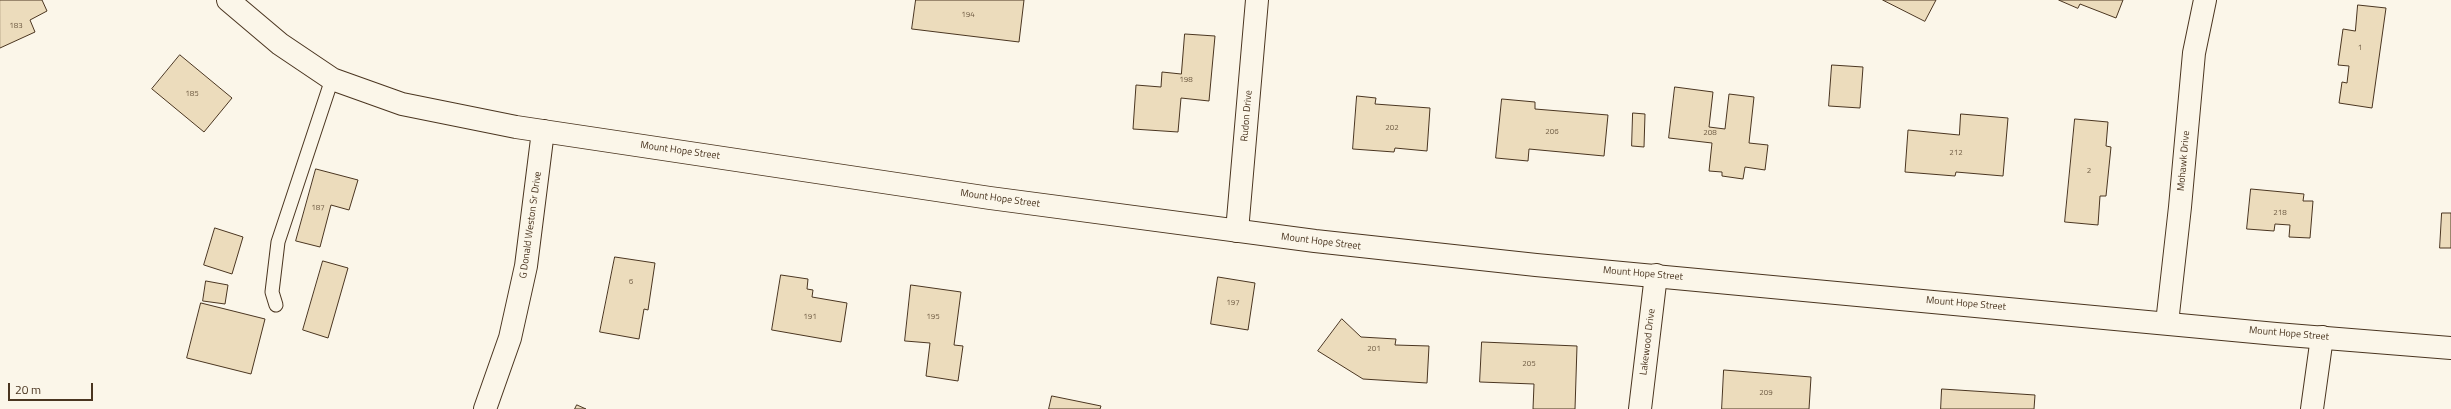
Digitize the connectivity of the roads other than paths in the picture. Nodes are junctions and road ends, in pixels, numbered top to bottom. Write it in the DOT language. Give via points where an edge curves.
graph roads {
  1 [pos="228,0"];
  2 [pos="1257,0"];
  3 [pos="2205,0"];
  4 [pos="332,79"];
  5 [pos="543,131"];
  6 [pos="1237,231"];
  7 [pos="1656,275"];
  8 [pos="276,305"];
  9 [pos="2167,323"];
  10 [pos="2322,337"];
  11 [pos="2451,348"];
  12 [pos="485,409"];
  13 [pos="1640,409"];
  14 [pos="2312,409"];
  1 -- 4 [label="street, Mount Hope Street" via="280,44"];
  2 -- 6 [label="street, Rudon Drive"];
  3 -- 9 [label="street, Mohawk Drive" via="2194,53"];
  4 -- 5 [label="street, Mount Hope Street" via="402,104"];
  4 -- 8 [label="lane" via="278,242 272,292"];
  5 -- 6 [label="street, Mount Hope Street" via="990,198"];
  5 -- 12 [label="street, G Donald Weston Sr Drive" via="526,266 510,338"];
  6 -- 7 [label="street, Mount Hope Street" via="1528,264"];
  7 -- 9 [label="street, Mount Hope Street"];
  7 -- 13 [label="street, Lakewood Drive"];
  9 -- 10 [label="street, Mount Hope Street"];
  10 -- 11 [label="street, Mount Hope Street"];
  10 -- 14 [label="street"];
}
